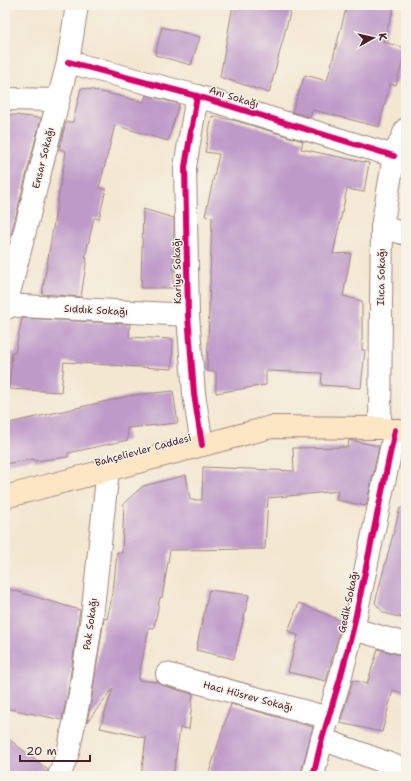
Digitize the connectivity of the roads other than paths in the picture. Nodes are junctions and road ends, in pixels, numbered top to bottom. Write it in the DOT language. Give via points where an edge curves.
graph roads {
  1 [pos="77,5"];
  2 [pos="68,62"];
  3 [pos="197,96"];
  4 [pos="5,99"];
  5 [pos="58,100"];
  6 [pos="406,129"];
  7 [pos="394,156"];
  8 [pos="382,227"];
  9 [pos="406,234"];
  10 [pos="5,306"];
  11 [pos="188,315"];
  12 [pos="394,430"];
  13 [pos="202,445"];
  14 [pos="108,469"];
  15 [pos="5,497"];
  16 [pos="353,629"];
  17 [pos="406,644"];
  18 [pos="167,674"];
  19 [pos="329,718"];
  20 [pos="322,739"];
  21 [pos="406,770"];
  22 [pos="59,776"];
  23 [pos="313,776"];
  1 -- 2 [label="street, Ensar Sokağı"];
  2 -- 3 [label="street, Anı Sokağı"];
  2 -- 5 [label="street, Ensar Sokağı"];
  3 -- 7 [label="street, Anı Sokağı"];
  3 -- 11 [label="street, Kariye Sokağı" via="185,167"];
  4 -- 5 [label="street"];
  5 -- 10 [label="street, Ensar Sokağı"];
  6 -- 7 [label="street, Ilıca Sokağı"];
  7 -- 8 [label="street, Ilıca Sokağı"];
  8 -- 9 [label="street"];
  8 -- 12 [label="street, Ilıca Sokağı" via="381,373"];
  10 -- 11 [label="street, Sıddık Sokağı"];
  11 -- 13 [label="street, Kariye Sokağı" via="194,394"];
  12 -- 13 [label="main road, Bahçelievler Caddesi" via="271,427"];
  12 -- 16 [label="street, Gedik Sokağı"];
  13 -- 14 [label="main road, Bahçelievler Caddesi"];
  14 -- 15 [label="main road, Bahçelievler Caddesi"];
  14 -- 22 [label="street, Pak Sokağı" via="92,617 80,694 68,753"];
  16 -- 17 [label="street"];
  16 -- 19 [label="street, Gedik Sokağı"];
  18 -- 19 [label="street, Hacı Hüsrev Sokağı"];
  19 -- 20 [label="street, Gedik Sokağı"];
  20 -- 21 [label="street"];
  20 -- 23 [label="street, Gedik Sokağı"];
}
